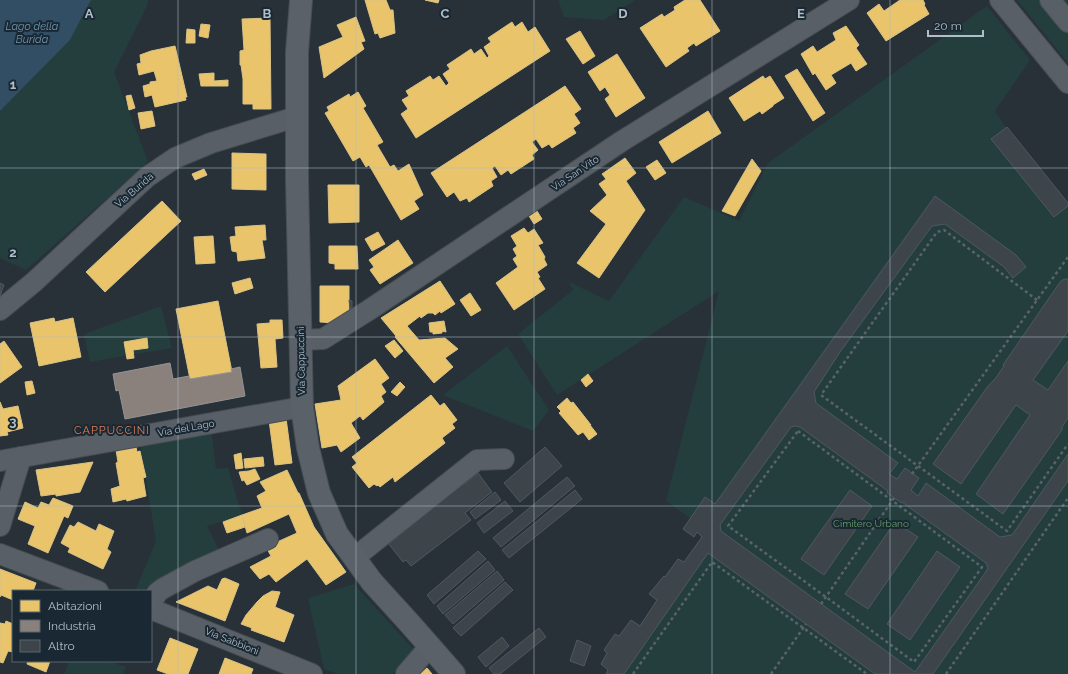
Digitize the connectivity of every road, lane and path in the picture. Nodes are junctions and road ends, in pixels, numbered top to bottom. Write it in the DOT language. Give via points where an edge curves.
graph roads {
  1 [pos="301,0"];
  2 [pos="849,0"];
  3 [pos="1000,0"];
  4 [pos="1050,0"];
  5 [pos="1068,22"];
  6 [pos="1068,83"];
  7 [pos="296,117"];
  8 [pos="1068,257"];
  9 [pos="1037,300"];
  10 [pos="0,310"];
  11 [pos="300,340"];
  12 [pos="302,407"];
  13 [pos="1068,444"];
  14 [pos="21,457"];
  15 [pos="504,459"];
  16 [pos="0,461"];
  17 [pos="918,466"];
  18 [pos="912,474"];
  19 [pos="1068,498"];
  20 [pos="894,500"];
  21 [pos="0,526"];
  22 [pos="268,538"];
  23 [pos="0,554"];
  24 [pos="354,558"];
  25 [pos="95,590"];
  26 [pos="826,597"];
  27 [pos="152,602"];
  28 [pos="821,604"];
  29 [pos="152,609"];
  30 [pos="806,624"];
  31 [pos="803,628"];
  32 [pos="430,646"];
  33 [pos="312,674"];
  34 [pos="406,674"];
  35 [pos="454,674"];
  36 [pos="633,674"];
  37 [pos="771,674"];
  38 [pos="867,674"];
  39 [pos="946,674"];
  1 -- 7 [label="main road, Via Cappuccini"];
  2 -- 11 [label="street, Via San Vito" via="622,142 369,310 323,338"];
  3 -- 6 [label="street"];
  4 -- 5 [label="street"];
  7 -- 10 [label="street, Via Burida" via="211,143 175,158 147,178"];
  7 -- 11 [label="main road, Via Cappuccini"];
  8 -- 9 [label="path"];
  9 -- 17 [label="path"];
  9 -- 17 [label="path" via="944,230 937,232 821,395"];
  11 -- 12 [label="main road, Via Cappuccini"];
  12 -- 14 [label="street, Via del Lago"];
  12 -- 24 [label="main road, Via Cappuccini" via="308,448 319,493 337,534"];
  13 -- 17 [label="path" via="1006,531"];
  14 -- 16 [label="street, Via del Lago"];
  14 -- 21 [label="street"];
  15 -- 24 [label="street" via="477,460"];
  17 -- 18 [label="path"];
  19 -- 39 [label="path"];
  20 -- 26 [label="path"];
  20 -- 26 [label="path" via="982,567 914,662"];
  20 -- 26 [label="path" via="798,431 728,526"];
  22 -- 27 [label="street" via="162,589"];
  23 -- 25 [label="street"];
  24 -- 32 [label="main road, Via Cappuccini" via="372,582"];
  26 -- 28 [label="path"];
  29 -- 33 [label="street, Via Sabbioni"];
  30 -- 31 [label="path"];
  31 -- 36 [label="path" via="712,562"];
  31 -- 37 [label="path"];
  31 -- 38 [label="path"];
  32 -- 34 [label="street"];
  32 -- 35 [label="main road, Via Cappuccini"];
}
